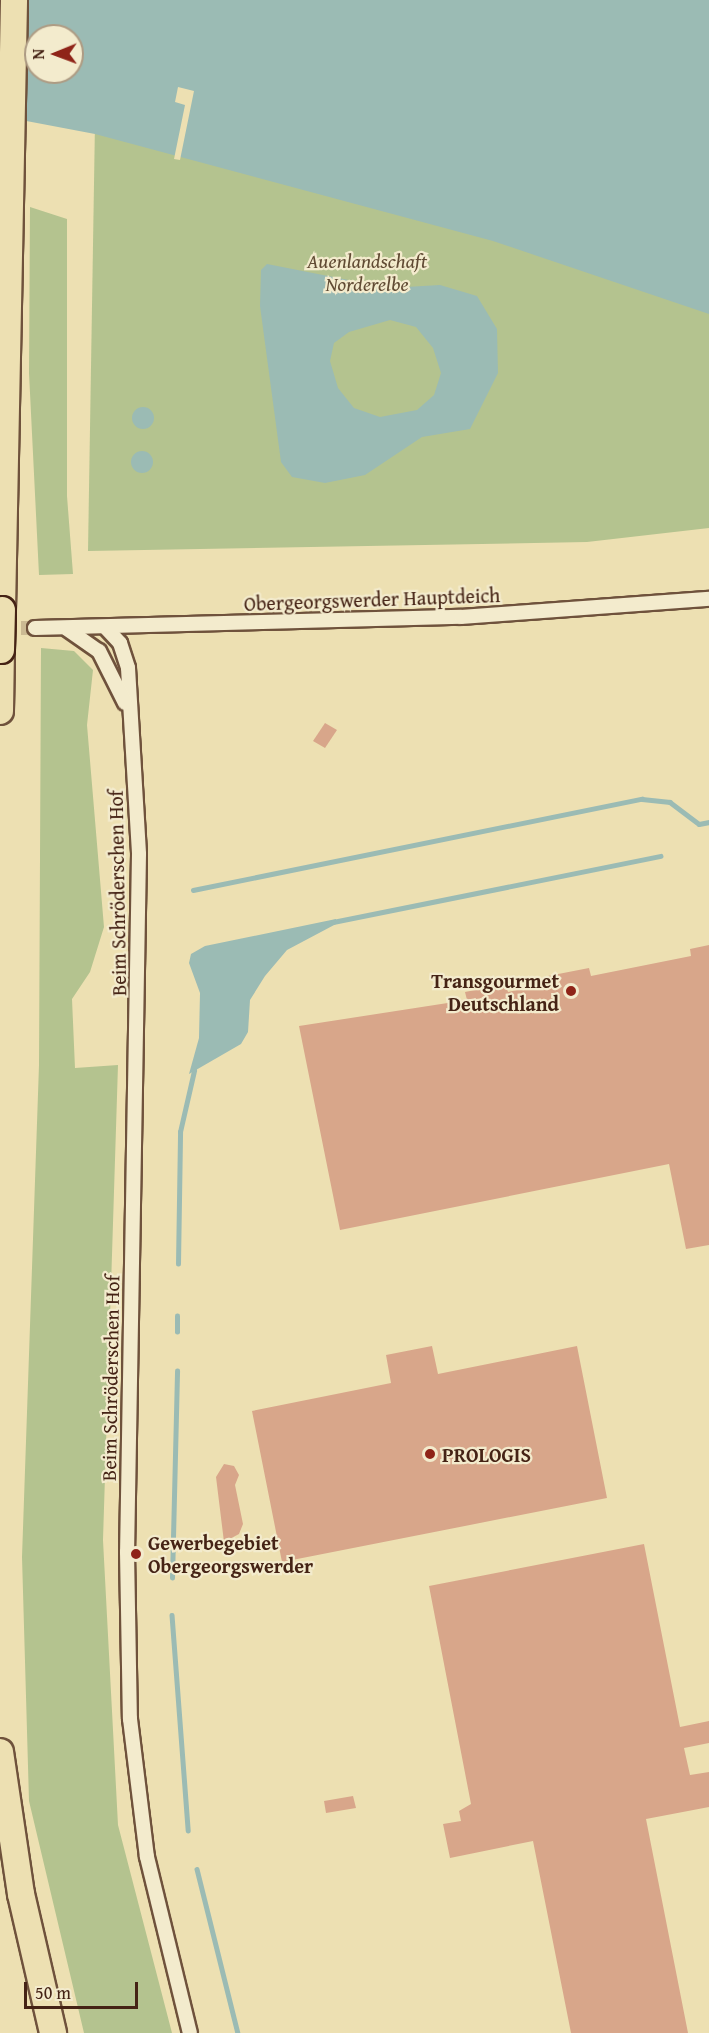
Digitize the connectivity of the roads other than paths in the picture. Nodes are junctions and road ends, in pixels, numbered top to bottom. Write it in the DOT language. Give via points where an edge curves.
graph roads {
  1 [pos="14,0"];
  2 [pos="709,599"];
  3 [pos="105,627"];
  4 [pos="35,628"];
  5 [pos="65,628"];
  6 [pos="1,650"];
  7 [pos="0,711"];
  8 [pos="130,717"];
  9 [pos="0,1752"];
  10 [pos="53,2033"];
  11 [pos="190,2033"];
  1 -- 6 [label="highway, bridge"];
  2 -- 3 [label="street, Obergeorgswerder Hauptdeich" via="461,617"];
  3 -- 5 [label="street, Obergeorgswerder Hauptdeich"];
  3 -- 8 [label="street, Beim Schröderschen Hof" via="126,659"];
  4 -- 5 [label="street, Obergeorgswerder Hauptdeich"];
  5 -- 8 [label="street, Beim Schröderschen Hof" via="99,651"];
  6 -- 7 [label="highway"];
  8 -- 11 [label="street, Beim Schröderschen Hof" via="139,854 126,1640 147,1857"];
  9 -- 10 [label="highway" via="21,1894"];
}
